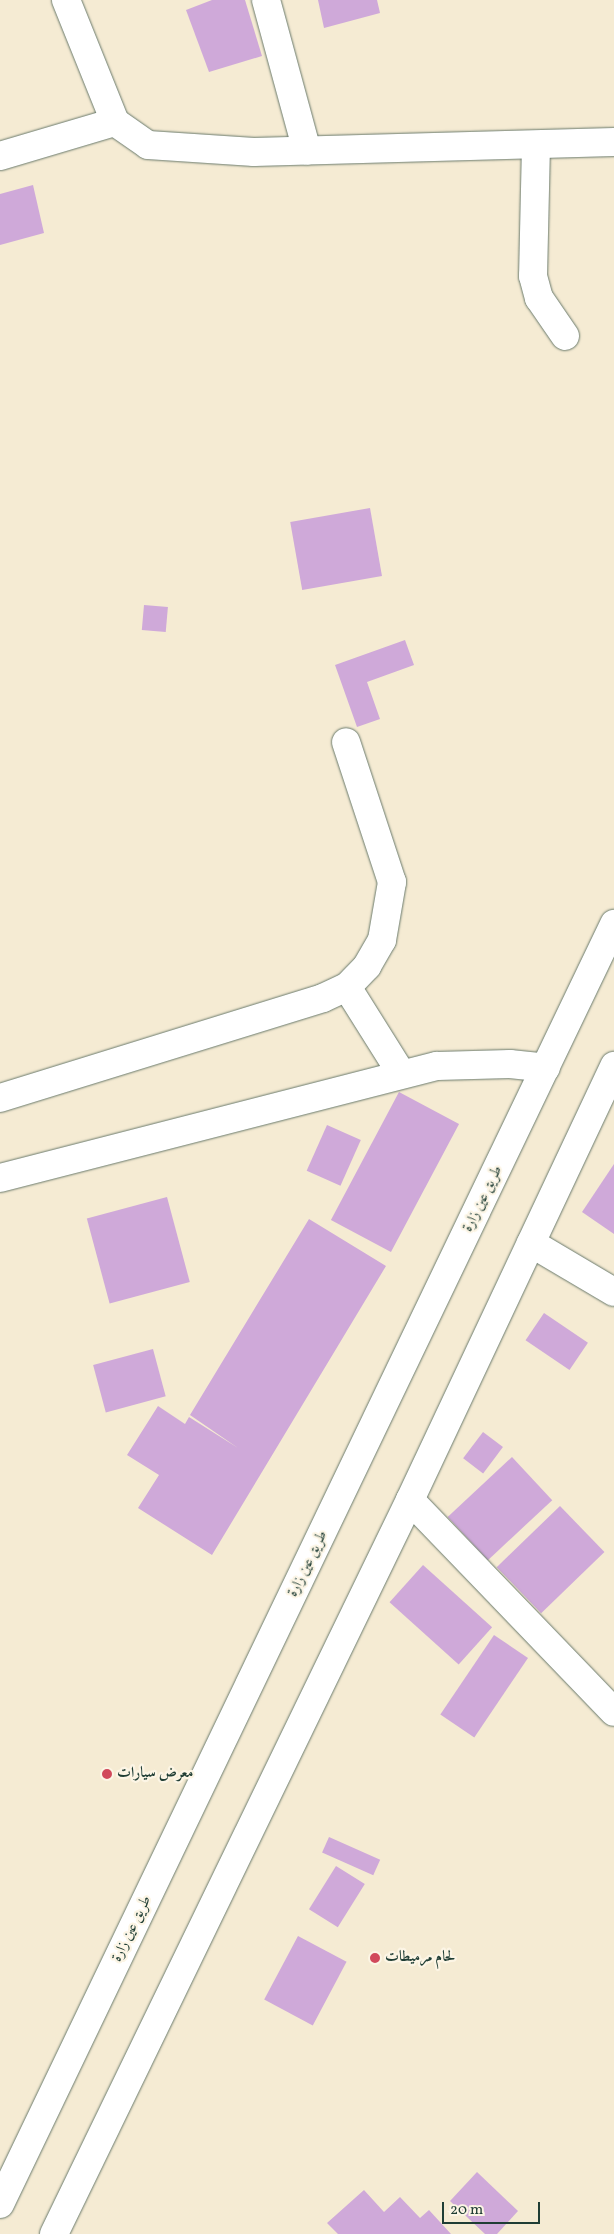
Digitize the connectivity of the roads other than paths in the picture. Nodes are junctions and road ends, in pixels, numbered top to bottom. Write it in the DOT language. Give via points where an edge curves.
graph roads {
  1 [pos="66,0"];
  2 [pos="266,0"];
  3 [pos="116,122"];
  4 [pos="614,142"];
  5 [pos="536,145"];
  6 [pos="307,151"];
  7 [pos="0,156"];
  8 [pos="565,336"];
  9 [pos="346,742"];
  10 [pos="614,924"];
  11 [pos="347,987"];
  12 [pos="614,1066"];
  13 [pos="546,1068"];
  14 [pos="401,1074"];
  15 [pos="0,1098"];
  16 [pos="0,1178"];
  17 [pos="531,1243"];
  18 [pos="614,1292"];
  19 [pos="410,1500"];
  20 [pos="614,1712"];
  21 [pos="0,2204"];
  22 [pos="54,2234"];
  1 -- 3 [label="street"];
  2 -- 6 [label="street"];
  3 -- 6 [label="street" via="148,145"];
  3 -- 7 [label="street"];
  4 -- 5 [label="street"];
  5 -- 6 [label="street"];
  5 -- 8 [label="street" via="533,276 539,298"];
  9 -- 11 [label="street" via="392,882 382,940 367,966"];
  10 -- 13 [label="street, طريق عين زارة"];
  11 -- 14 [label="street"];
  11 -- 15 [label="street"];
  12 -- 17 [label="street"];
  13 -- 14 [label="street" via="474,1063"];
  13 -- 21 [label="street, طريق عين زارة"];
  14 -- 16 [label="street"];
  17 -- 18 [label="street"];
  17 -- 19 [label="street"];
  19 -- 20 [label="street"];
  19 -- 22 [label="street"];
}
